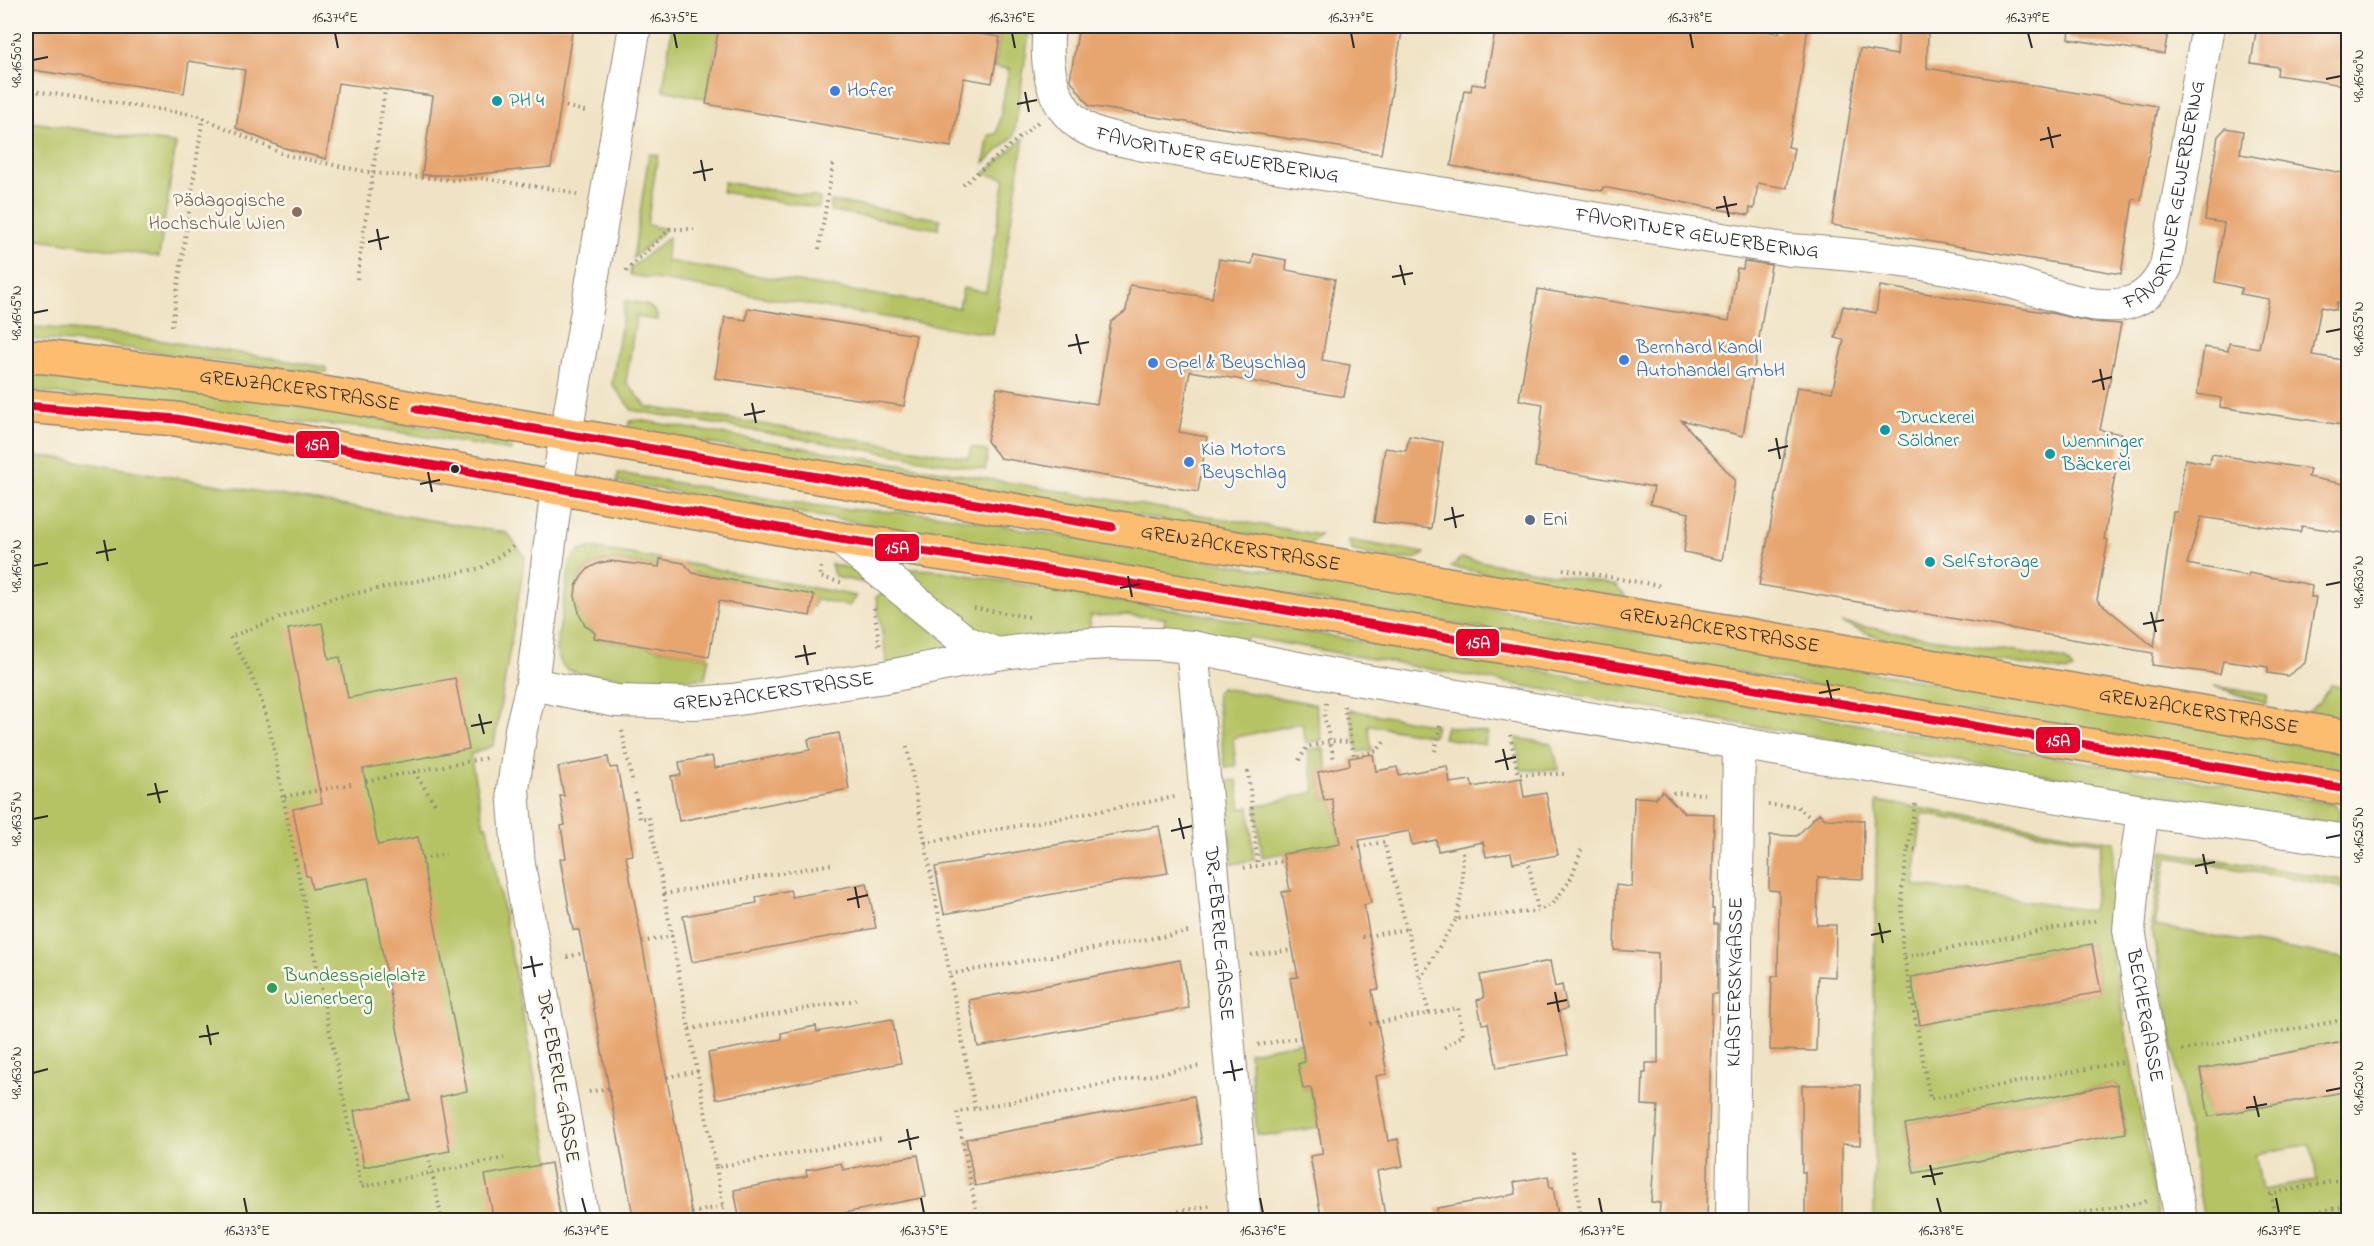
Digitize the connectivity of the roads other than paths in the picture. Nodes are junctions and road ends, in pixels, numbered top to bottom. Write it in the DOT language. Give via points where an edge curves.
graph roads {
  1 [pos="635,26"];
  2 [pos="1049,26"];
  3 [pos="2208,26"];
  4 [pos="26,356"];
  5 [pos="26,406"];
  6 [pos="567,434"];
  7 [pos="557,488"];
  8 [pos="832,537"];
  9 [pos="1192,647"];
  10 [pos="997,654"];
  11 [pos="532,684"];
  12 [pos="2349,737"];
  13 [pos="1738,744"];
  14 [pos="2349,789"];
  15 [pos="2143,811"];
  16 [pos="2348,841"];
  17 [pos="2178,1208"];
  18 [pos="1244,1210"];
  19 [pos="583,1221"];
  20 [pos="1732,1221"];
  1 -- 6 [label="street"];
  2 -- 3 [label="street, FAVORITNER GEWERBERING" via="1049,74 1061,103 1083,126 1144,145 1790,250 1856,254 1987,275 2077,301 2111,305 2144,296 2158,284 2166,267"];
  4 -- 6 [label="main road, GRENZACKERSTRASSE" via="299,389"];
  5 -- 7 [label="main road" via="176,419"];
  6 -- 7 [label="street"];
  6 -- 12 [label="main road, GRENZACKERSTRASSE"];
  7 -- 8 [label="main road"];
  7 -- 11 [label="street"];
  8 -- 10 [label="street" via="966,642"];
  8 -- 14 [label="main road" via="1025,566"];
  9 -- 10 [label="street, GRENZACKERSTRASSE" via="1110,643"];
  9 -- 13 [label="street, GRENZACKERSTRASSE" via="1343,677"];
  9 -- 18 [label="street, DR.-EBERLE-GASSE"];
  10 -- 11 [label="street, GRENZACKERSTRASSE" via="885,677 694,703 616,701"];
  11 -- 19 [label="street, DR.-EBERLE-GASSE" via="513,790 519,866"];
  13 -- 15 [label="street, GRENZACKERSTRASSE"];
  13 -- 20 [label="street, KLASTERSKYGASSE"];
  15 -- 16 [label="street, GRENZACKERSTRASSE"];
  15 -- 17 [label="street, BECHERGASSE" via="2129,930"];
}
